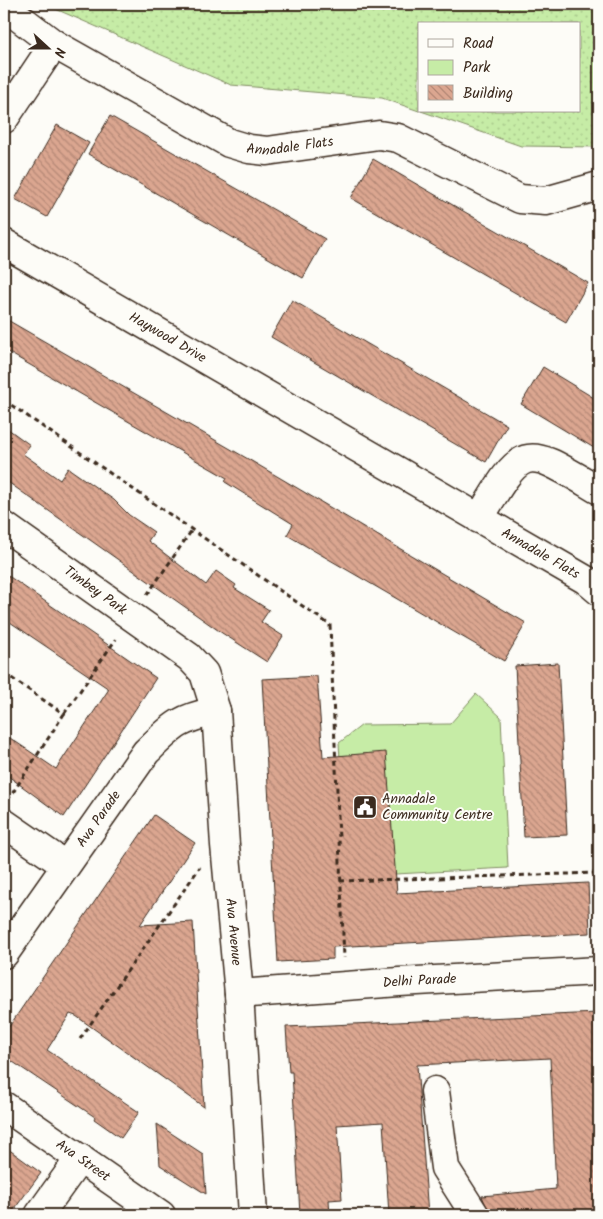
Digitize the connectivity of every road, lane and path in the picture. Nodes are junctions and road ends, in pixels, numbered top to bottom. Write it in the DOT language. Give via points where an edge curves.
graph roads {
  1 [pos="4,6"];
  2 [pos="54,44"];
  3 [pos="4,119"];
  4 [pos="599,186"];
  5 [pos="4,243"];
  6 [pos="4,400"];
  7 [pos="331,434"];
  8 [pos="599,490"];
  9 [pos="479,519"];
  10 [pos="4,526"];
  11 [pos="192,530"];
  12 [pos="599,591"];
  13 [pos="132,616"];
  14 [pos="189,657"];
  15 [pos="4,673"];
  16 [pos="216,711"];
  17 [pos="64,714"];
  18 [pos="6,811"];
  19 [pos="225,845"];
  20 [pos="65,865"];
  21 [pos="599,873"];
  22 [pos="340,881"];
  23 [pos="4,954"];
  24 [pos="599,971"];
  25 [pos="345,986"];
  26 [pos="239,994"];
  27 [pos="80,1039"];
  28 [pos="435,1091"];
  29 [pos="4,1106"];
  30 [pos="80,1158"];
  31 [pos="39,1215"];
  32 [pos="161,1215"];
  33 [pos="253,1215"];
  34 [pos="475,1215"];
  1 -- 2 [label="street, Annadale Flats"];
  2 -- 3 [label="street"];
  2 -- 4 [label="street, Annadale Flats" via="229,143 249,149 266,151 379,135 398,138 520,199 546,201"];
  5 -- 7 [label="street, Haywood Drive"];
  6 -- 11 [label="path"];
  7 -- 9 [label="street, Annadale Flats"];
  8 -- 9 [label="street" via="552,462 539,457 526,458 513,465"];
  9 -- 12 [label="street, Annadale Flats" via="586,580"];
  10 -- 13 [label="street, Timbey Park"];
  11 -- 13 [label="path"];
  11 -- 22 [label="path" via="330,625"];
  13 -- 14 [label="street, Timbey Park"];
  13 -- 17 [label="path"];
  14 -- 16 [label="street, Ava Avenue" via="204,673"];
  15 -- 17 [label="path"];
  16 -- 19 [label="street, Ava Avenue"];
  16 -- 20 [label="street, Ava Parade" via="194,715 174,724 146,752"];
  17 -- 18 [label="path"];
  18 -- 20 [label="street"];
  19 -- 26 [label="street, Ava Avenue"];
  19 -- 27 [label="path" via="196,870"];
  20 -- 23 [label="street, Ava Parade"];
  21 -- 22 [label="path"];
  22 -- 25 [label="path"];
  24 -- 25 [label="street, Delhi Parade"];
  25 -- 26 [label="street, Delhi Parade"];
  26 -- 33 [label="street, Ava Avenue"];
  28 -- 34 [label="street" via="445,1168"];
  29 -- 30 [label="street, Ava Street"];
  30 -- 31 [label="street"];
  30 -- 32 [label="street, Ava Street"];
}
